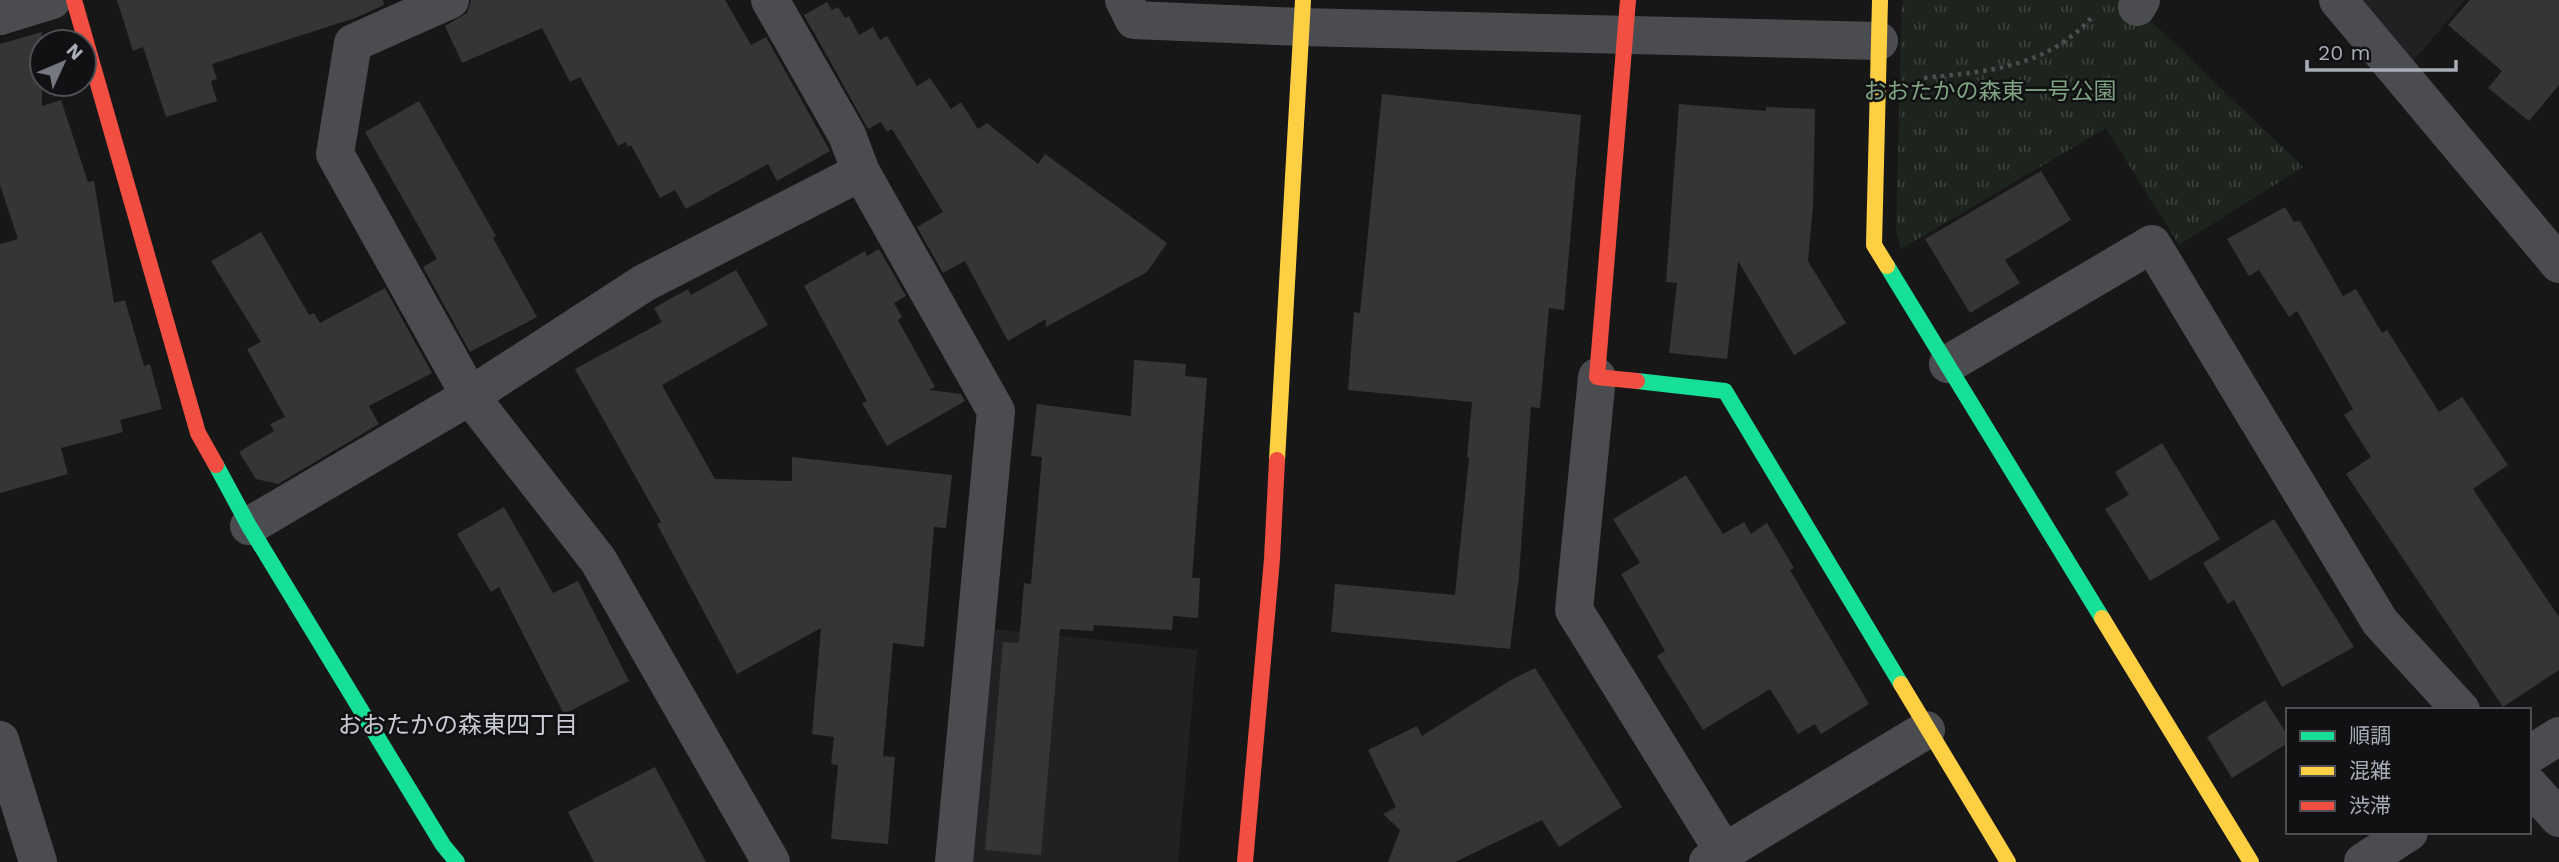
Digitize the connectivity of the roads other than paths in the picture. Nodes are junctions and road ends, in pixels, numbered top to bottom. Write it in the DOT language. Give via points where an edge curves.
graph roads {
  1 [pos="52,0"];
  2 [pos="74,0"];
  3 [pos="450,0"];
  4 [pos="770,0"];
  5 [pos="1124,0"];
  6 [pos="1881,0"];
  7 [pos="2338,0"];
  8 [pos="1302,14"];
  9 [pos="0,16"];
  10 [pos="1627,18"];
  11 [pos="1879,41"];
  12 [pos="861,172"];
  13 [pos="2557,258"];
  14 [pos="1948,364"];
  15 [pos="1597,377"];
  16 [pos="470,397"];
  17 [pos="249,526"];
  18 [pos="2459,708"];
  19 [pos="1926,730"];
  20 [pos="2559,736"];
  21 [pos="0,740"];
  22 [pos="2531,754"];
  23 [pos="2531,787"];
  24 [pos="2559,818"];
  25 [pos="2406,834"];
  26 [pos="1716,857"];
  27 [pos="38,862"];
  28 [pos="457,862"];
  29 [pos="771,862"];
  30 [pos="954,862"];
  31 [pos="1245,862"];
  32 [pos="2008,862"];
  33 [pos="2251,862"];
  34 [pos="2363,862"];
  1 -- 9 [label="street"];
  2 -- 17 [label="street" via="198,433"];
  3 -- 16 [label="street" via="353,43 335,153"];
  4 -- 12 [label="street" via="847,135"];
  5 -- 8 [label="street" via="1134,20"];
  6 -- 11 [label="street"];
  7 -- 13 [label="street"];
  8 -- 10 [label="street"];
  8 -- 31 [label="street" via="1272,559"];
  10 -- 11 [label="street"];
  10 -- 15 [label="street"];
  11 -- 14 [label="street" via="1874,245"];
  12 -- 16 [label="street" via="644,283"];
  12 -- 30 [label="street" via="996,411"];
  14 -- 18 [label="street" via="2152,244 2380,622"];
  14 -- 33 [label="street"];
  15 -- 19 [label="street" via="1725,391"];
  15 -- 26 [label="street" via="1574,610"];
  16 -- 17 [label="street"];
  16 -- 29 [label="street" via="598,561"];
  17 -- 28 [label="street"];
  19 -- 26 [label="street"];
  19 -- 32 [label="street"];
  20 -- 22 [label="street"];
  21 -- 27 [label="street"];
  23 -- 24 [label="street"];
  25 -- 34 [label="street"];
}
